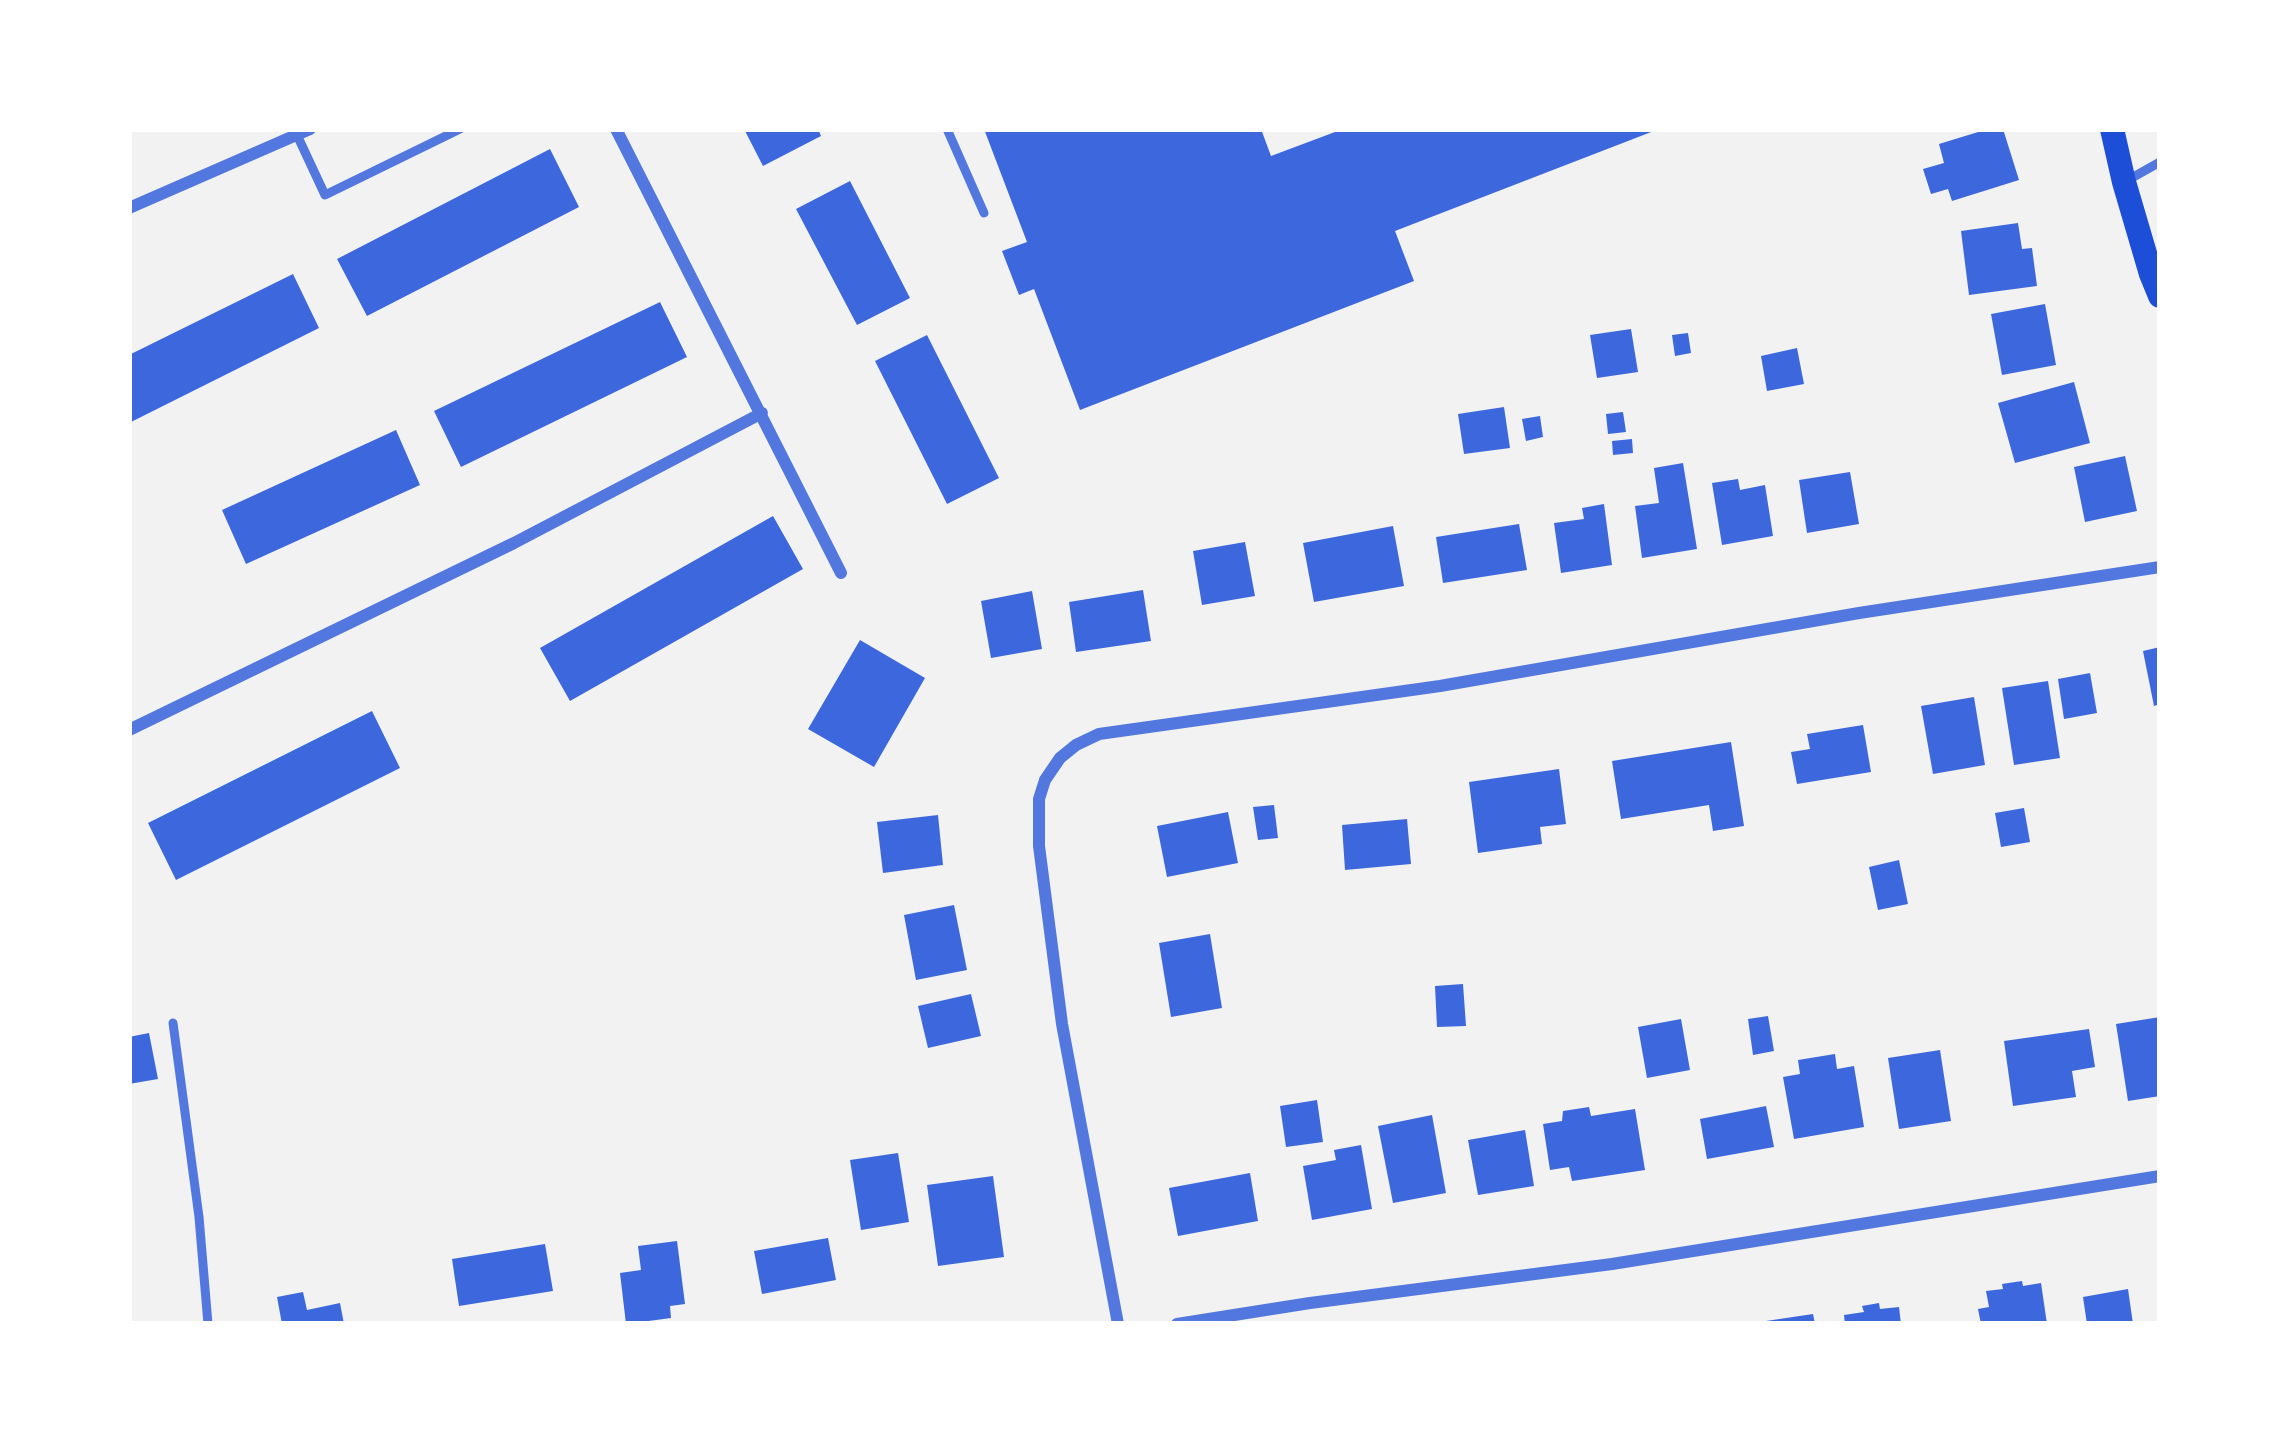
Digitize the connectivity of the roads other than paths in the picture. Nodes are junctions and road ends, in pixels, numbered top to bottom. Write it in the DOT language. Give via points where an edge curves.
graph roads {
  1 [pos="460,129"];
  2 [pos="616,129"];
  3 [pos="947,129"];
  4 [pos="2112,129"];
  5 [pos="303,132"];
  6 [pos="2160,162"];
  7 [pos="2124,182"];
  8 [pos="129,208"];
  9 [pos="984,213"];
  10 [pos="2160,296"];
  11 [pos="762,413"];
  12 [pos="2160,567"];
  13 [pos="842,573"];
  14 [pos="129,730"];
  15 [pos="173,1023"];
  16 [pos="2160,1176"];
  17 [pos="208,1324"];
  18 [pos="1118,1324"];
  19 [pos="1177,1324"];
  1 -- 5 [label="lane" via="326,196"];
  2 -- 11 [label="street"];
  3 -- 9 [label="lane"];
  4 -- 7 [label="main road"];
  5 -- 8 [label="street"];
  6 -- 7 [label="lane"];
  7 -- 10 [label="main road"];
  11 -- 13 [label="street"];
  11 -- 14 [label="street"];
  12 -- 18 [label="street" via="1100,734 1076,745 1039,799 1039,846 1062,1024"];
  15 -- 17 [label="lane"];
  16 -- 19 [label="street"];
}
